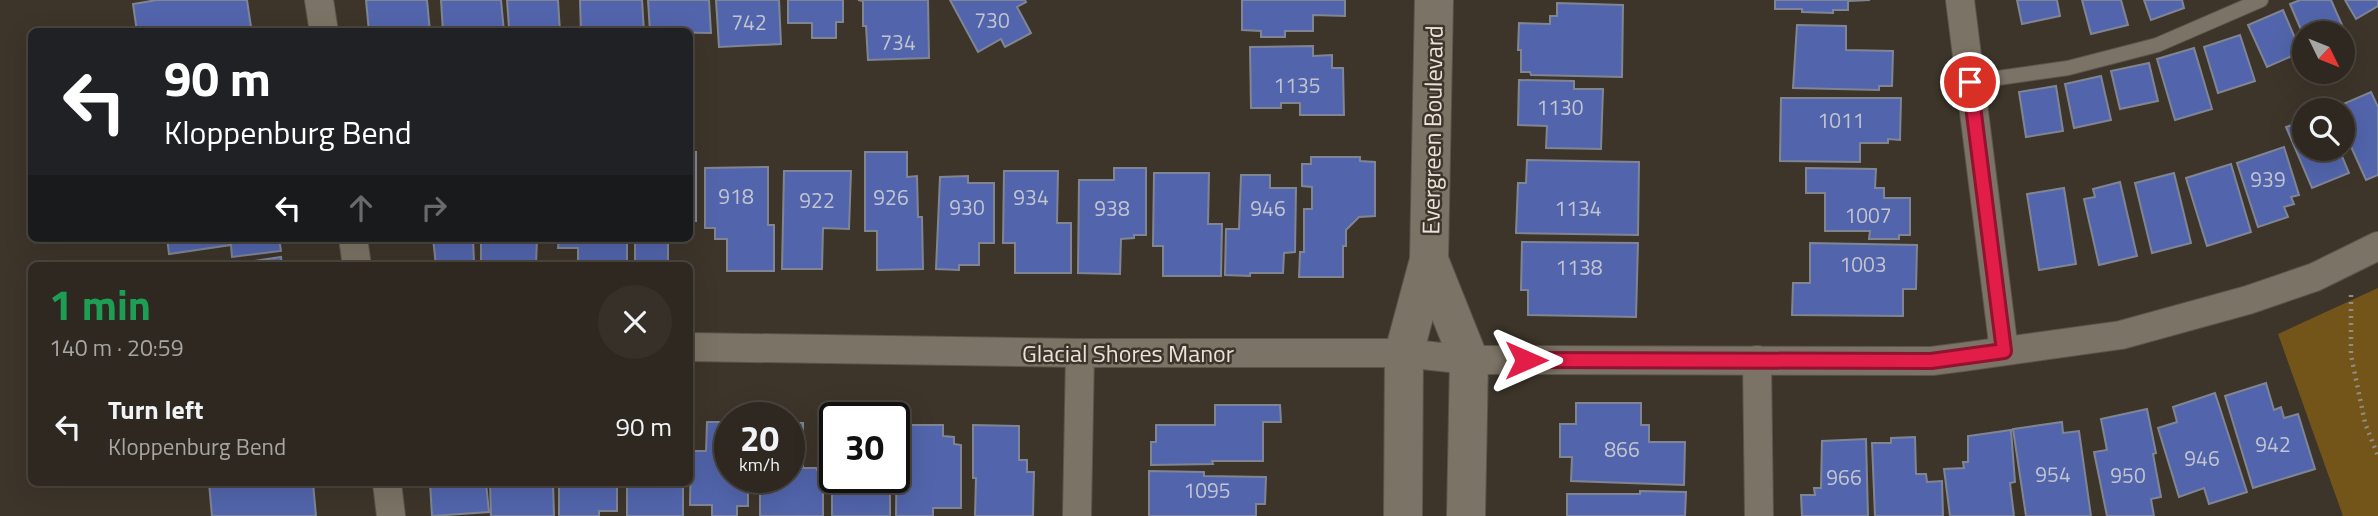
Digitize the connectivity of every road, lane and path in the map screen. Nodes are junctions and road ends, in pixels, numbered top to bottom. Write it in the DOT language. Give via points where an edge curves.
graph roads {
  1 [pos="319,0"];
  2 [pos="1434,0"];
  3 [pos="1960,0"];
  4 [pos="2261,0"];
  5 [pos="323,28"];
  6 [pos="1970,82"];
  7 [pos="354,242"];
  8 [pos="2378,246"];
  9 [pos="1429,260"];
  10 [pos="356,262"];
  11 [pos="2350,294"];
  12 [pos="693,347"];
  13 [pos="2004,351"];
  14 [pos="1404,353"];
  15 [pos="1080,354"];
  16 [pos="1469,360"];
  17 [pos="1757,360"];
  18 [pos="2378,456"];
  19 [pos="387,486"];
  20 [pos="391,516"];
  21 [pos="1077,516"];
  22 [pos="1403,516"];
  23 [pos="1466,516"];
  24 [pos="1759,516"];
  1 -- 5 [label="street"];
  2 -- 9 [label="street, Evergreen Boulevard"];
  3 -- 6 [label="street"];
  4 -- 6 [label="lane" via="2157,45 2068,68"];
  6 -- 13 [label="street"];
  7 -- 10 [label="street"];
  8 -- 13 [label="street, Glacial Shores Manor" via="2315,277 2248,300 2121,335"];
  9 -- 14 [label="street, Evergreen Boulevard"];
  9 -- 16 [label="street, Evergreen Boulevard"];
  11 -- 18 [label="path" via="2351,355 2365,422"];
  12 -- 15 [label="street, Glacial Shores Manor"];
  13 -- 17 [label="street, Glacial Shores Manor" via="1931,361"];
  14 -- 15 [label="street, Glacial Shores Manor"];
  14 -- 16 [label="street, Glacial Shores Manor"];
  14 -- 22 [label="street"];
  15 -- 21 [label="street"];
  16 -- 17 [label="street, Glacial Shores Manor"];
  16 -- 23 [label="street, Evergreen Boulevard"];
  17 -- 24 [label="street"];
  19 -- 20 [label="street"];
}
